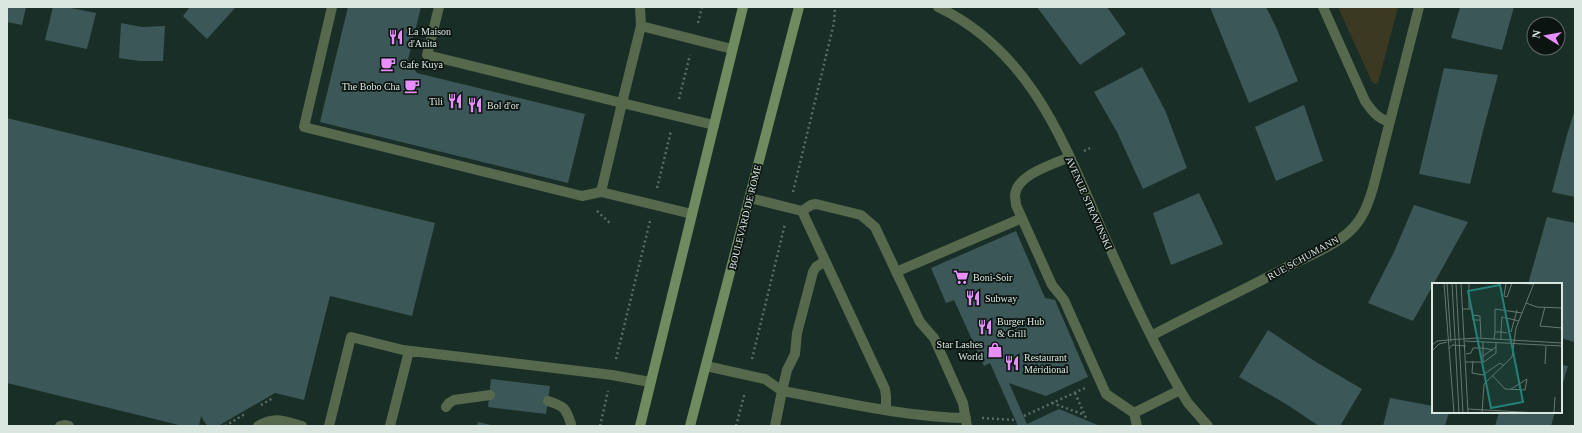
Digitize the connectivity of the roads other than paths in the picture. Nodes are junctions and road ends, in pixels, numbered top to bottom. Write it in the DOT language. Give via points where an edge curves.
graph roads {
  1 [pos="332,7"];
  2 [pos="439,7"];
  3 [pos="640,7"];
  4 [pos="743,7"];
  5 [pos="799,7"];
  6 [pos="938,7"];
  7 [pos="1323,7"];
  8 [pos="1419,7"];
  9 [pos="641,26"];
  10 [pos="732,49"];
  11 [pos="622,103"];
  12 [pos="1389,122"];
  13 [pos="714,125"];
  14 [pos="1069,157"];
  15 [pos="601,192"];
  16 [pos="750,198"];
  17 [pos="802,211"];
  18 [pos="692,214"];
  19 [pos="1022,218"];
  20 [pos="825,261"];
  21 [pos="896,272"];
  22 [pos="1151,336"];
  23 [pos="409,351"];
  24 [pos="706,366"];
  25 [pos="650,382"];
  26 [pos="1180,390"];
  27 [pos="782,391"];
  28 [pos="490,395"];
  29 [pos="548,401"];
  30 [pos="446,407"];
  31 [pos="886,409"];
  32 [pos="1134,413"];
  33 [pos="967,422"];
  34 [pos="571,424"];
  35 [pos="60,426"];
  36 [pos="69,426"];
  37 [pos="258,426"];
  38 [pos="302,426"];
  39 [pos="329,426"];
  40 [pos="390,426"];
  41 [pos="640,426"];
  42 [pos="690,426"];
  43 [pos="775,426"];
  44 [pos="1137,426"];
  45 [pos="1208,426"];
  1 -- 15 [label="street" via="304,127 582,196"];
  2 -- 11 [label="street" via="427,55"];
  3 -- 9 [label="street"];
  4 -- 10 [label="main road"];
  5 -- 16 [label="main road, BOULEVARD DE ROME"];
  6 -- 14 [label="street, AVENUE STRAVINSKI" via="972,28 1012,62 1042,104"];
  7 -- 12 [label="street" via="1365,101 1373,113"];
  8 -- 12 [label="street, RUE SCHUMANN"];
  9 -- 10 [label="street"];
  9 -- 11 [label="street"];
  10 -- 13 [label="main road"];
  11 -- 13 [label="street"];
  11 -- 15 [label="street"];
  12 -- 22 [label="street, RUE SCHUMANN" via="1369,200 1365,211 1350,231 1260,282"];
  13 -- 18 [label="main road"];
  14 -- 19 [label="street" via="1029,175 1020,182 1015,195"];
  14 -- 22 [label="street, AVENUE STRAVINSKI" via="1135,306"];
  15 -- 18 [label="street"];
  16 -- 17 [label="street"];
  16 -- 24 [label="main road, BOULEVARD DE ROME"];
  17 -- 20 [label="street"];
  17 -- 21 [label="street" via="816,204 861,214 875,227"];
  18 -- 25 [label="main road"];
  19 -- 21 [label="street"];
  19 -- 32 [label="street" via="1052,285 1064,300 1106,394"];
  20 -- 27 [label="street" via="812,272 797,333 796,354 786,370"];
  20 -- 31 [label="street" via="885,389"];
  21 -- 33 [label="street" via="920,322 934,338 963,403"];
  22 -- 26 [label="street, AVENUE STRAVINSKI"];
  23 -- 25 [label="street" via="605,374"];
  23 -- 39 [label="street" via="351,337"];
  23 -- 40 [label="street"];
  24 -- 27 [label="street" via="765,379"];
  24 -- 42 [label="main road, BOULEVARD DE ROME"];
  25 -- 41 [label="main road"];
  26 -- 32 [label="street"];
  26 -- 45 [label="street, AVENUE STRAVINSKI"];
  27 -- 31 [label="street"];
  27 -- 43 [label="street"];
  28 -- 30 [label="street" via="454,400"];
  29 -- 34 [label="street" via="564,407"];
  31 -- 33 [label="street"];
  32 -- 44 [label="street"];
  35 -- 36 [label="street"];
  37 -- 38 [label="street" via="272,420"];
}
